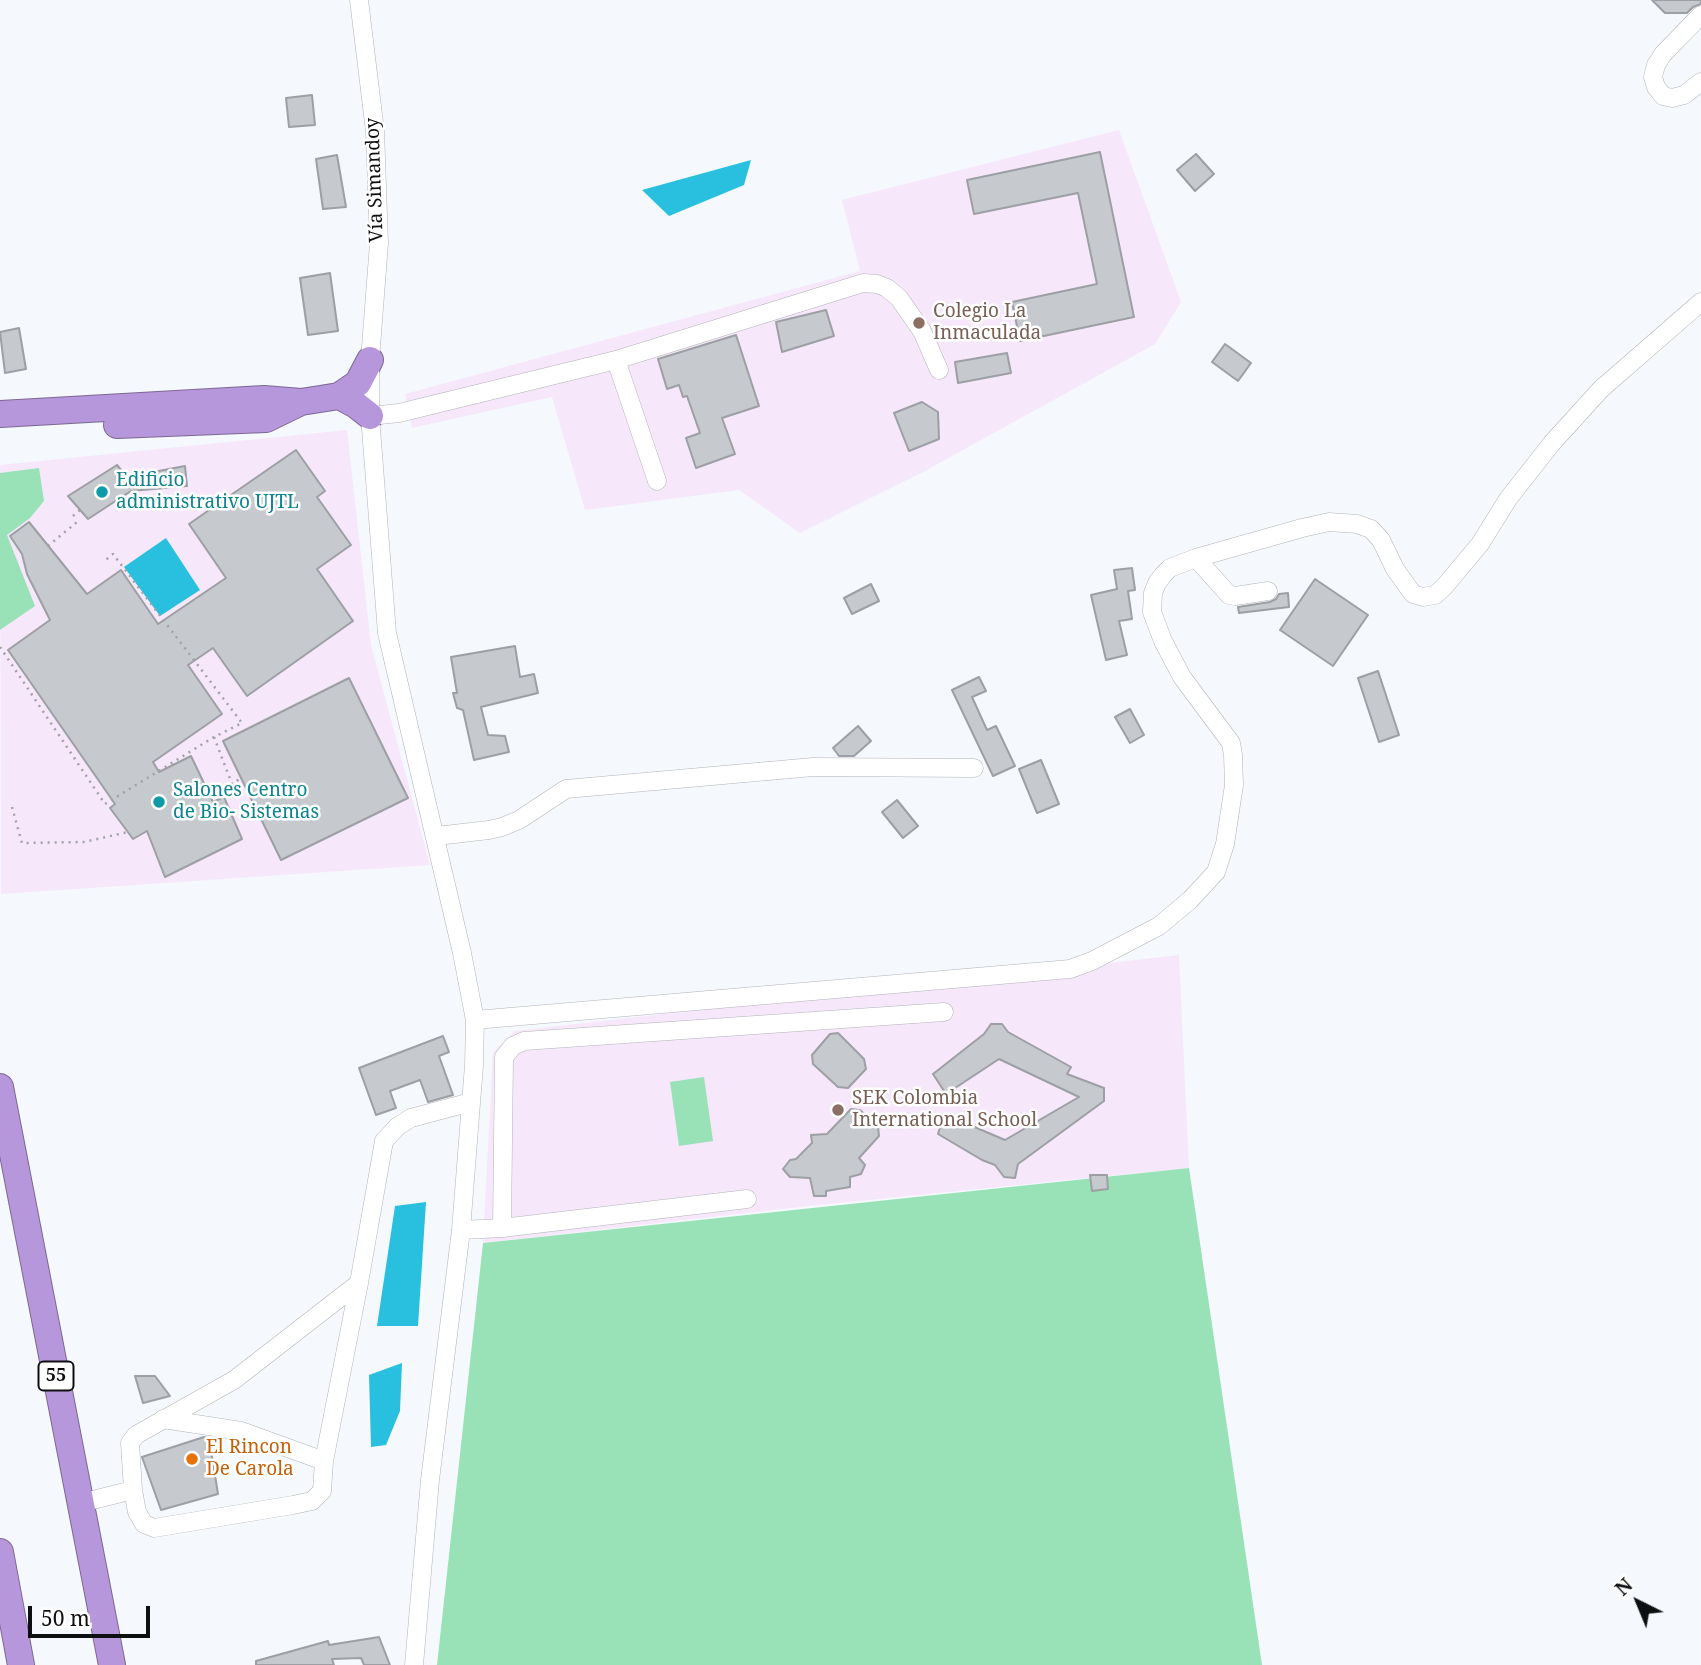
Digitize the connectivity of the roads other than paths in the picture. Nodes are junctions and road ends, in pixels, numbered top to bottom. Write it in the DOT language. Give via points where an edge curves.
graph roads {
  1 [pos="359,0"];
  2 [pos="1701,15"];
  3 [pos="1701,82"];
  4 [pos="1701,302"];
  5 [pos="370,360"];
  6 [pos="616,360"];
  7 [pos="939,370"];
  8 [pos="340,396"];
  9 [pos="301,402"];
  10 [pos="0,414"];
  11 [pos="370,416"];
  12 [pos="0,431"];
  13 [pos="657,481"];
  14 [pos="1196,558"];
  15 [pos="1268,591"];
  16 [pos="974,768"];
  17 [pos="436,836"];
  18 [pos="944,1012"];
  19 [pos="475,1020"];
  20 [pos="0,1087"];
  21 [pos="471,1102"];
  22 [pos="747,1199"];
  23 [pos="502,1228"];
  24 [pos="461,1230"];
  25 [pos="359,1283"];
  26 [pos="163,1419"];
  27 [pos="324,1461"];
  28 [pos="133,1490"];
  29 [pos="81,1503"];
  30 [pos="0,1552"];
  31 [pos="21,1665"];
  32 [pos="112,1665"];
  33 [pos="414,1665"];
  1 -- 5 [label="street, Vía Simandoy" via="376,131 379,229"];
  2 -- 3 [label="street" via="1662,54 1653,77 1663,96 1672,98 1685,95"];
  4 -- 14 [label="street" via="1601,389 1545,452 1480,544 1435,595 1413,594 1381,540 1371,529 1357,524 1329,522"];
  5 -- 8 [label="highway" via="358,383"];
  5 -- 11 [label="street, Vía Simandoy"];
  6 -- 7 [label="street" via="863,283 887,288 899,298 922,331"];
  6 -- 11 [label="street" via="399,413"];
  6 -- 13 [label="street"];
  8 -- 9 [label="highway"];
  8 -- 11 [label="highway"];
  9 -- 10 [label="highway" via="264,399"];
  9 -- 12 [label="highway" via="266,419"];
  11 -- 17 [label="street, Vía Simandoy" via="387,633"];
  14 -- 15 [label="street" via="1229,595"];
  14 -- 19 [label="street" via="1170,568 1157,583 1152,612 1182,677 1231,743 1234,785 1216,872 1159,926 1070,969"];
  16 -- 17 [label="street" via="813,767 566,789 502,827"];
  17 -- 19 [label="street, Vía Simandoy"];
  18 -- 23 [label="street" via="524,1041 513,1046 504,1057"];
  19 -- 21 [label="street, Vía Simandoy"];
  20 -- 29 [label="highway, 55"];
  21 -- 24 [label="street, Vía Simandoy"];
  21 -- 25 [label="street" via="411,1118 384,1141"];
  22 -- 23 [label="street"];
  23 -- 24 [label="street"];
  24 -- 33 [label="street, Vía Simandoy" via="430,1480"];
  25 -- 26 [label="street" via="234,1380"];
  25 -- 27 [label="street"];
  26 -- 27 [label="street" via="241,1431"];
  26 -- 28 [label="street" via="130,1443"];
  27 -- 28 [label="street" via="322,1491 312,1501 154,1528 144,1524 137,1512"];
  28 -- 29 [label="street"];
  29 -- 32 [label="highway, 55"];
  30 -- 31 [label="highway"];
}
